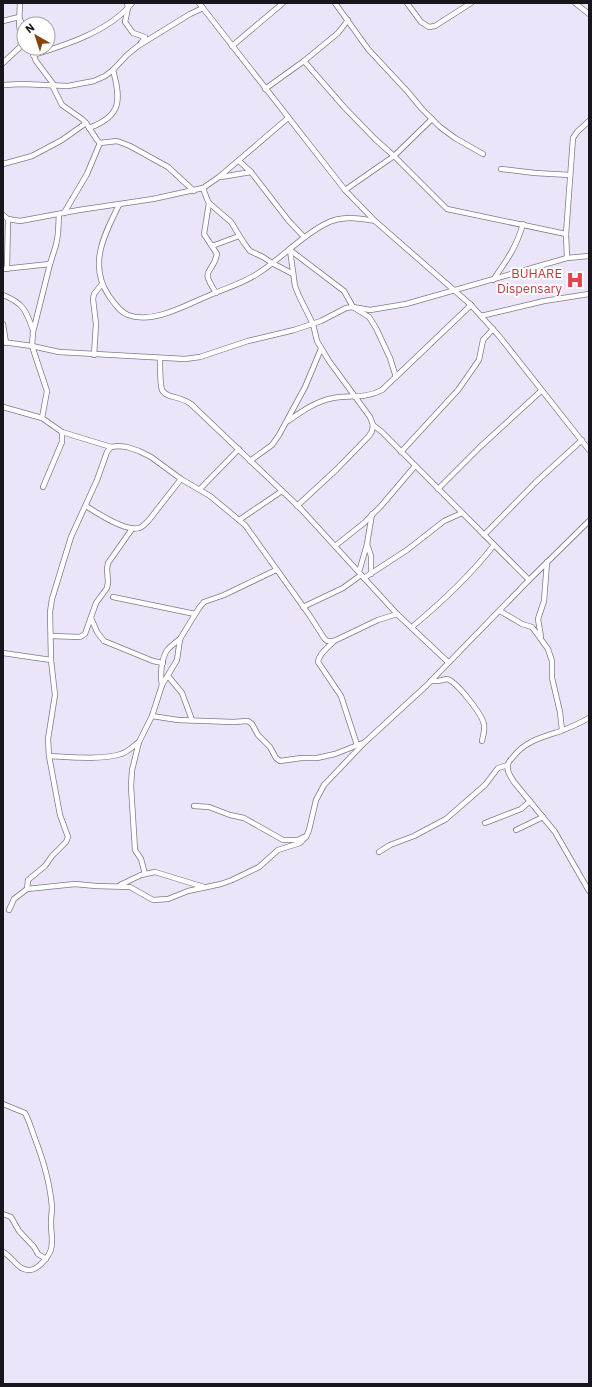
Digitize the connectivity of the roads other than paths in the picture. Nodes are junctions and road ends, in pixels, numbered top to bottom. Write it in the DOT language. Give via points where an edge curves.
graph roads {
  1 [pos="20,3"];
  2 [pos="132,3"];
  3 [pos="199,3"];
  4 [pos="283,3"];
  5 [pos="335,3"];
  6 [pos="406,3"];
  7 [pos="471,3"];
  8 [pos="575,3"];
  9 [pos="276,5"];
  10 [pos="128,6"];
  11 [pos="203,8"];
  12 [pos="589,14"];
  13 [pos="19,16"];
  14 [pos="16,18"];
  15 [pos="348,20"];
  16 [pos="3,21"];
  17 [pos="138,46"];
  18 [pos="232,46"];
  19 [pos="56,48"];
  20 [pos="16,51"];
  21 [pos="34,56"];
  22 [pos="304,60"];
  23 [pos="3,63"];
  24 [pos="112,70"];
  25 [pos="3,84"];
  26 [pos="53,85"];
  27 [pos="265,89"];
  28 [pos="288,118"];
  29 [pos="432,119"];
  30 [pos="589,121"];
  31 [pos="88,125"];
  32 [pos="100,143"];
  33 [pos="483,154"];
  34 [pos="394,156"];
  35 [pos="239,161"];
  36 [pos="3,164"];
  37 [pos="501,169"];
  38 [pos="251,172"];
  39 [pos="570,175"];
  40 [pos="219,177"];
  41 [pos="203,188"];
  42 [pos="194,190"];
  43 [pos="345,190"];
  44 [pos="209,203"];
  45 [pos="119,205"];
  46 [pos="64,213"];
  47 [pos="59,214"];
  48 [pos="3,215"];
  49 [pos="8,219"];
  50 [pos="375,221"];
  51 [pos="523,224"];
  52 [pos="566,234"];
  53 [pos="239,236"];
  54 [pos="304,237"];
  55 [pos="212,246"];
  56 [pos="290,250"];
  57 [pos="589,256"];
  58 [pos="567,258"];
  59 [pos="272,263"];
  60 [pos="50,264"];
  61 [pos="5,269"];
  62 [pos="293,274"];
  63 [pos="493,280"];
  64 [pos="102,284"];
  65 [pos="456,290"];
  66 [pos="216,293"];
  67 [pos="589,294"];
  68 [pos="3,295"];
  69 [pos="471,305"];
  70 [pos="353,307"];
  71 [pos="482,316"];
  72 [pos="3,324"];
  73 [pos="313,324"];
  74 [pos="493,329"];
  75 [pos="33,332"];
  76 [pos="4,343"];
  77 [pos="32,346"];
  78 [pos="321,349"];
  79 [pos="94,355"];
  80 [pos="160,358"];
  81 [pos="396,377"];
  82 [pos="541,391"];
  83 [pos="356,396"];
  84 [pos="3,407"];
  85 [pos="42,418"];
  86 [pos="288,420"];
  87 [pos="373,425"];
  88 [pos="62,432"];
  89 [pos="582,440"];
  90 [pos="111,447"];
  91 [pos="239,449"];
  92 [pos="589,450"];
  93 [pos="402,452"];
  94 [pos="250,461"];
  95 [pos="415,466"];
  96 [pos="181,479"];
  97 [pos="43,487"];
  98 [pos="200,489"];
  99 [pos="438,489"];
  100 [pos="282,492"];
  101 [pos="86,506"];
  102 [pos="298,506"];
  103 [pos="462,513"];
  104 [pos="372,514"];
  105 [pos="238,520"];
  106 [pos="589,521"];
  107 [pos="132,528"];
  108 [pos="484,535"];
  109 [pos="367,544"];
  110 [pos="494,545"];
  111 [pos="335,546"];
  112 [pos="547,562"];
  113 [pos="276,570"];
  114 [pos="371,574"];
  115 [pos="361,575"];
  116 [pos="529,580"];
  117 [pos="113,597"];
  118 [pos="303,607"];
  119 [pos="500,611"];
  120 [pos="195,614"];
  121 [pos="397,614"];
  122 [pos="91,616"];
  123 [pos="412,627"];
  124 [pos="51,636"];
  125 [pos="541,637"];
  126 [pos="180,638"];
  127 [pos="334,641"];
  128 [pos="3,654"];
  129 [pos="51,660"];
  130 [pos="448,662"];
  131 [pos="163,663"];
  132 [pos="168,676"];
  133 [pos="431,681"];
  134 [pos="162,686"];
  135 [pos="152,716"];
  136 [pos="589,718"];
  137 [pos="192,720"];
  138 [pos="562,730"];
  139 [pos="482,741"];
  140 [pos="139,742"];
  141 [pos="364,743"];
  142 [pos="357,745"];
  143 [pos="49,756"];
  144 [pos="508,765"];
  145 [pos="530,801"];
  146 [pos="194,806"];
  147 [pos="543,817"];
  148 [pos="485,823"];
  149 [pos="516,830"];
  150 [pos="306,837"];
  151 [pos="379,852"];
  152 [pos="145,874"];
  153 [pos="119,886"];
  154 [pos="205,888"];
  155 [pos="26,889"];
  156 [pos="589,891"];
  157 [pos="9,910"];
  158 [pos="3,1104"];
  159 [pos="3,1214"];
  160 [pos="3,1252"];
  161 [pos="46,1259"];
  1 -- 13 [label="street"];
  2 -- 10 [label="street"];
  3 -- 11 [label="street"];
  4 -- 9 [label="street"];
  5 -- 15 [label="street"];
  6 -- 7 [label="street" via="421,22 429,27 435,26"];
  8 -- 12 [label="street"];
  9 -- 18 [label="street"];
  10 -- 17 [label="street" via="125,22 133,33 145,37"];
  10 -- 19 [label="street" via="119,16 91,34"];
  11 -- 17 [label="street"];
  11 -- 18 [label="street"];
  14 -- 16 [label="street"];
  15 -- 22 [label="street" via="338,32"];
  15 -- 29 [label="street" via="368,49"];
  17 -- 24 [label="street"];
  18 -- 27 [label="street"];
  20 -- 23 [label="street"];
  21 -- 26 [label="street"];
  22 -- 27 [label="street"];
  22 -- 34 [label="street" via="344,107"];
  24 -- 26 [label="street" via="94,81 68,86"];
  24 -- 31 [label="street" via="118,88 119,98 116,107 104,121"];
  25 -- 26 [label="street"];
  26 -- 31 [label="street" via="62,105"];
  27 -- 28 [label="street"];
  28 -- 35 [label="street"];
  28 -- 43 [label="street"];
  29 -- 33 [label="street" via="455,138"];
  29 -- 34 [label="street"];
  30 -- 39 [label="street" via="573,138"];
  31 -- 32 [label="street"];
  31 -- 36 [label="street" via="32,156"];
  32 -- 42 [label="street" via="117,141 130,146 168,167"];
  32 -- 46 [label="street" via="87,174"];
  34 -- 43 [label="street"];
  34 -- 51 [label="street" via="447,209"];
  35 -- 38 [label="street"];
  35 -- 40 [label="street"];
  37 -- 39 [label="street"];
  38 -- 40 [label="street"];
  38 -- 54 [label="street"];
  39 -- 52 [label="street"];
  40 -- 41 [label="street"];
  41 -- 42 [label="street"];
  41 -- 44 [label="street"];
  42 -- 45 [label="street"];
  43 -- 50 [label="street"];
  44 -- 53 [label="street" via="230,222"];
  44 -- 55 [label="street" via="204,234"];
  45 -- 46 [label="street"];
  45 -- 64 [label="street" via="101,244 99,258"];
  46 -- 47 [label="street"];
  47 -- 49 [label="street" via="20,221"];
  47 -- 60 [label="street" via="58,234"];
  48 -- 49 [label="street"];
  49 -- 61 [label="street"];
  50 -- 54 [label="street" via="346,217 326,224"];
  50 -- 65 [label="street"];
  51 -- 52 [label="street"];
  51 -- 63 [label="street" via="518,241"];
  52 -- 58 [label="street"];
  53 -- 55 [label="street"];
  53 -- 59 [label="street" via="250,252"];
  54 -- 56 [label="street"];
  55 -- 66 [label="street" via="217,254 207,276"];
  56 -- 59 [label="street"];
  56 -- 62 [label="street"];
  56 -- 70 [label="street" via="344,291"];
  57 -- 58 [label="street"];
  58 -- 63 [label="street"];
  59 -- 62 [label="street"];
  59 -- 66 [label="street" via="243,282"];
  60 -- 61 [label="street"];
  60 -- 75 [label="street"];
  62 -- 73 [label="street" via="299,296"];
  63 -- 65 [label="street"];
  64 -- 66 [label="street" via="119,309 136,318 167,313"];
  64 -- 79 [label="street" via="93,299 96,324"];
  65 -- 69 [label="street"];
  65 -- 70 [label="street" via="370,310"];
  67 -- 71 [label="street" via="544,301"];
  68 -- 75 [label="street" via="23,307"];
  69 -- 71 [label="street"];
  69 -- 81 [label="street"];
  70 -- 73 [label="street"];
  70 -- 81 [label="street" via="374,324"];
  71 -- 74 [label="street"];
  72 -- 76 [label="street"];
  73 -- 78 [label="street"];
  73 -- 80 [label="street" via="200,356 185,359"];
  74 -- 82 [label="street"];
  74 -- 93 [label="street" via="483,340 479,360 458,390"];
  75 -- 77 [label="street"];
  76 -- 77 [label="street"];
  77 -- 79 [label="street" via="59,352"];
  77 -- 85 [label="street" via="47,391"];
  78 -- 83 [label="street"];
  78 -- 86 [label="street"];
  79 -- 80 [label="street"];
  80 -- 91 [label="street" via="162,391 191,404"];
  81 -- 83 [label="street" via="374,394"];
  82 -- 89 [label="street"];
  82 -- 99 [label="street"];
  83 -- 86 [label="street" via="332,398"];
  83 -- 87 [label="street"];
  84 -- 85 [label="street"];
  85 -- 88 [label="street"];
  86 -- 94 [label="street" via="272,445"];
  87 -- 93 [label="street"];
  87 -- 102 [label="street" via="372,431 354,453"];
  88 -- 90 [label="street"];
  88 -- 97 [label="street" via="62,442"];
  89 -- 92 [label="street"];
  89 -- 108 [label="street"];
  90 -- 96 [label="street" via="123,446 139,451 152,457"];
  90 -- 101 [label="street" via="106,452"];
  91 -- 94 [label="street"];
  91 -- 98 [label="street"];
  93 -- 95 [label="street"];
  94 -- 100 [label="street"];
  95 -- 99 [label="street"];
  95 -- 104 [label="street"];
  96 -- 98 [label="street"];
  96 -- 107 [label="street" via="143,526"];
  98 -- 105 [label="street"];
  99 -- 103 [label="street"];
  100 -- 102 [label="street"];
  100 -- 105 [label="street"];
  101 -- 107 [label="street"];
  101 -- 124 [label="street" via="71,537 52,599"];
  102 -- 111 [label="street"];
  103 -- 108 [label="street"];
  103 -- 114 [label="street" via="444,521"];
  104 -- 109 [label="street"];
  104 -- 111 [label="street"];
  105 -- 113 [label="street"];
  106 -- 112 [label="street"];
  107 -- 122 [label="street" via="108,563 107,588 96,603"];
  108 -- 110 [label="street"];
  109 -- 114 [label="street" via="371,556"];
  109 -- 115 [label="street"];
  110 -- 116 [label="street"];
  110 -- 123 [label="street" via="462,582"];
  111 -- 115 [label="street"];
  112 -- 116 [label="street"];
  112 -- 125 [label="street" via="544,601 538,619"];
  113 -- 118 [label="street"];
  113 -- 120 [label="street" via="204,602"];
  114 -- 115 [label="street"];
  115 -- 118 [label="street" via="343,588"];
  115 -- 121 [label="street"];
  116 -- 119 [label="street"];
  117 -- 120 [label="street"];
  118 -- 127 [label="street" via="324,638 329,642"];
  119 -- 125 [label="street" via="532,627"];
  119 -- 130 [label="street"];
  120 -- 126 [label="street"];
  121 -- 123 [label="street"];
  121 -- 127 [label="street"];
  122 -- 124 [label="street" via="87,630 82,636"];
  122 -- 131 [label="street" via="97,632 104,641"];
  123 -- 130 [label="street"];
  124 -- 129 [label="street"];
  125 -- 138 [label="street" via="550,652"];
  126 -- 131 [label="street" via="169,648"];
  126 -- 132 [label="street" via="177,660"];
  127 -- 142 [label="street" via="318,658 318,662 341,696"];
  128 -- 129 [label="street"];
  129 -- 143 [label="street" via="55,694 48,739"];
  130 -- 133 [label="street"];
  131 -- 134 [label="street"];
  132 -- 134 [label="street"];
  132 -- 137 [label="street" via="182,693"];
  133 -- 139 [label="street" via="449,679 459,689 482,720"];
  133 -- 141 [label="street"];
  134 -- 135 [label="street"];
  135 -- 137 [label="street"];
  135 -- 140 [label="street"];
  136 -- 138 [label="street"];
  137 -- 142 [label="street" via="248,721 280,761 317,758"];
  138 -- 144 [label="street" via="536,739 519,749"];
  140 -- 143 [label="street" via="118,755"];
  140 -- 152 [label="street" via="131,780 136,852"];
  141 -- 142 [label="street"];
  141 -- 150 [label="street" via="324,785 316,800"];
  143 -- 155 [label="street" via="60,815 68,837 45,866 28,880"];
  144 -- 145 [label="street" via="508,773"];
  144 -- 151 [label="street" via="498,768 485,786 446,819"];
  145 -- 147 [label="street"];
  145 -- 148 [label="street" via="521,809"];
  146 -- 150 [label="street" via="209,807 244,818 283,840"];
  147 -- 149 [label="street"];
  147 -- 156 [label="street" via="555,832"];
  150 -- 154 [label="street" via="300,844 278,850 259,867 221,884"];
  152 -- 153 [label="street"];
  152 -- 154 [label="street" via="160,872"];
  153 -- 154 [label="street" via="130,887 153,900 168,899"];
  153 -- 155 [label="street" via="75,884"];
  155 -- 157 [label="street" via="14,899"];
  158 -- 161 [label="street" via="23,1112 26,1116 48,1178 53,1241"];
  159 -- 161 [label="street" via="11,1217 38,1254"];
  160 -- 161 [label="street" via="20,1268 28,1270 36,1268"];
}
